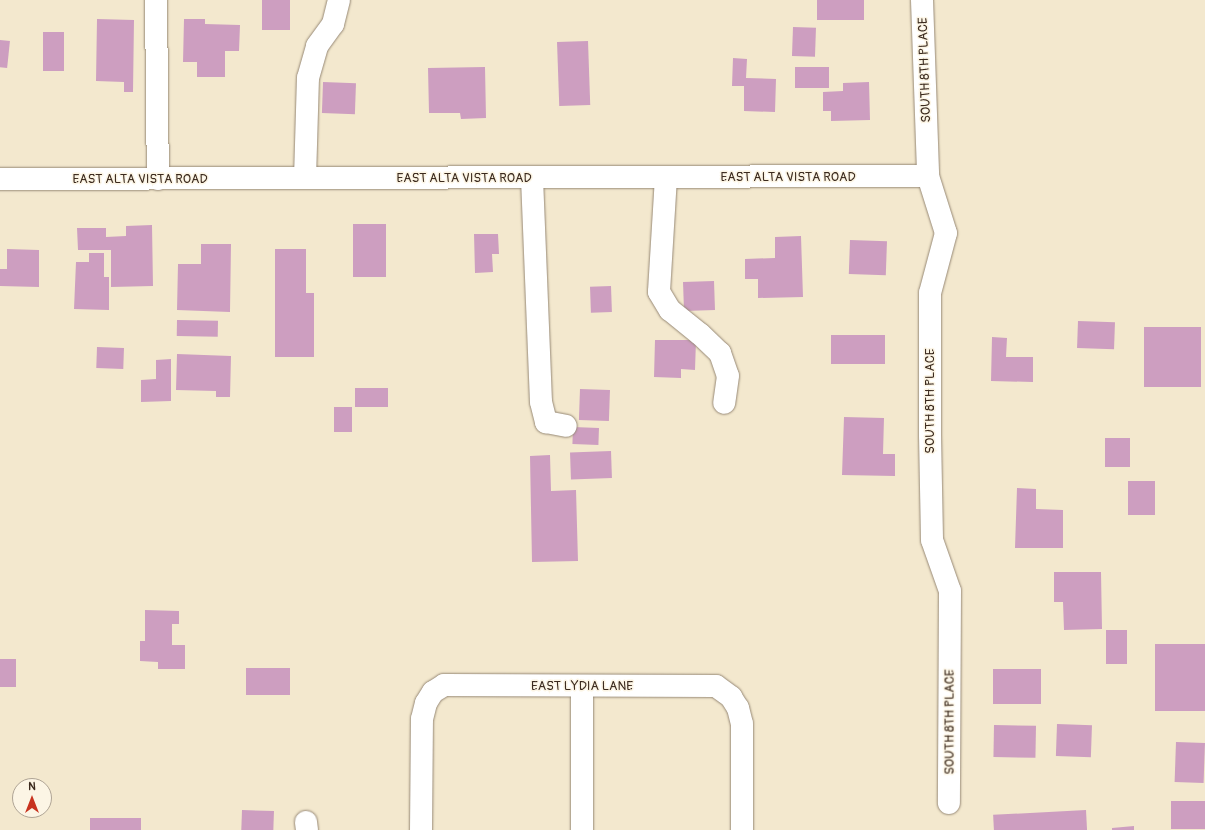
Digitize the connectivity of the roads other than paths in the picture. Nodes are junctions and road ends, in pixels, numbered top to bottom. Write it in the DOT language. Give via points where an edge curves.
graph roads {
  1 [pos="156,0"];
  2 [pos="339,0"];
  3 [pos="922,0"];
  4 [pos="928,176"];
  5 [pos="666,177"];
  6 [pos="305,178"];
  7 [pos="532,178"];
  8 [pos="158,179"];
  9 [pos="0,180"];
  10 [pos="724,403"];
  11 [pos="566,426"];
  12 [pos="582,686"];
  13 [pos="949,803"];
  14 [pos="421,830"];
  15 [pos="582,830"];
  16 [pos="742,830"];
  1 -- 8 [label="street"];
  2 -- 6 [label="street" via="334,24 317,46 308,78"];
  3 -- 4 [label="street, SOUTH 8TH PLACE"];
  4 -- 5 [label="street, EAST ALTA VISTA ROAD"];
  4 -- 13 [label="street, SOUTH 8TH PLACE" via="946,233 930,293 930,435 932,540 950,591"];
  5 -- 7 [label="street, EAST ALTA VISTA ROAD"];
  5 -- 10 [label="street" via="659,292 670,310 720,353 728,376"];
  6 -- 7 [label="street, EAST ALTA VISTA ROAD"];
  6 -- 8 [label="street, EAST ALTA VISTA ROAD"];
  7 -- 11 [label="street" via="541,402 546,422"];
  8 -- 9 [label="street, EAST ALTA VISTA ROAD"];
  12 -- 14 [label="street, EAST LYDIA LANE" via="444,685 433,692 426,703 422,719"];
  12 -- 15 [label="street"];
  12 -- 16 [label="street, EAST LYDIA LANE" via="716,686 731,697 738,708 742,724"];
}
